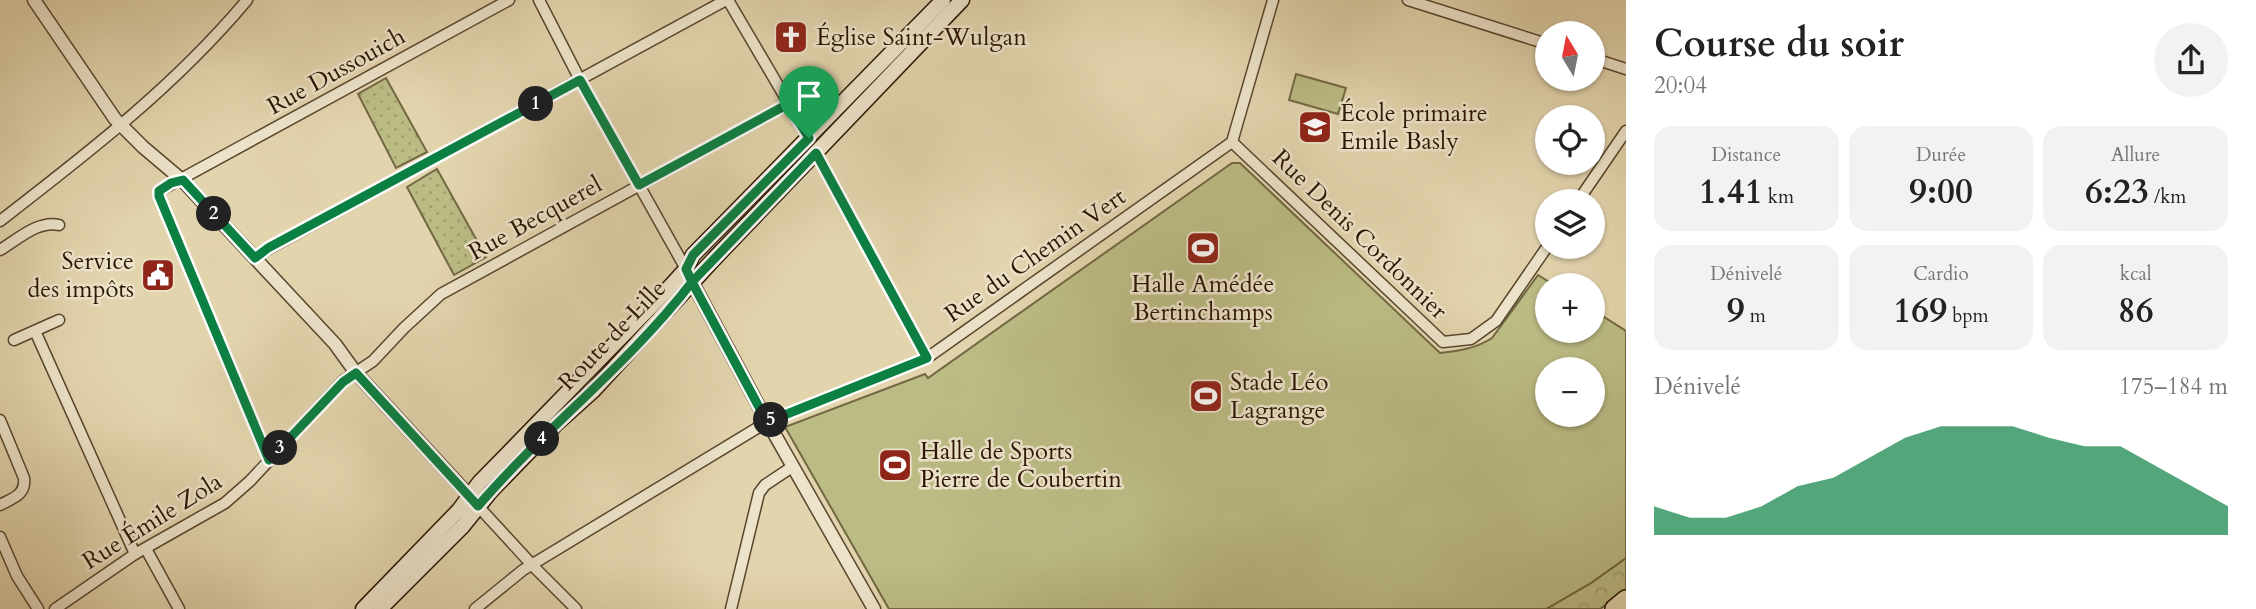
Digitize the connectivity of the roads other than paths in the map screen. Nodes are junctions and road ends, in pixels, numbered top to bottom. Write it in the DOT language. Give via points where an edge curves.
graph roads {
  1 [pos="34,0"];
  2 [pos="247,0"];
  3 [pos="509,0"];
  4 [pos="539,0"];
  5 [pos="727,0"];
  6 [pos="943,0"];
  7 [pos="962,0"];
  8 [pos="1273,0"];
  9 [pos="1408,0"];
  10 [pos="1535,40"];
  11 [pos="1605,62"];
  12 [pos="1626,69"];
  13 [pos="580,80"];
  14 [pos="788,104"];
  15 [pos="122,126"];
  16 [pos="1626,131"];
  17 [pos="809,138"];
  18 [pos="1232,142"];
  19 [pos="816,153"];
  20 [pos="183,180"];
  21 [pos="639,185"];
  22 [pos="1586,189"];
  23 [pos="0,221"];
  24 [pos="59,225"];
  25 [pos="0,250"];
  26 [pos="255,258"];
  27 [pos="1539,259"];
  28 [pos="689,275"];
  29 [pos="59,320"];
  30 [pos="35,331"];
  31 [pos="14,340"];
  32 [pos="927,358"];
  33 [pos="356,373"];
  34 [pos="0,420"];
  35 [pos="767,422"];
  36 [pos="269,460"];
  37 [pos="792,467"];
  38 [pos="474,502"];
  39 [pos="0,505"];
  40 [pos="0,537"];
  41 [pos="146,549"];
  42 [pos="135,554"];
  43 [pos="533,566"];
  44 [pos="1626,600"];
  45 [pos="38,609"];
  46 [pos="55,609"];
  47 [pos="179,609"];
  48 [pos="363,609"];
  49 [pos="380,609"];
  50 [pos="475,609"];
  51 [pos="576,609"];
  52 [pos="732,609"];
  53 [pos="874,609"];
  54 [pos="1615,609"];
  1 -- 15 [label="street"];
  2 -- 15 [label="street" via="212,41"];
  3 -- 20 [label="street, Rue Dussouich"];
  4 -- 13 [label="street"];
  5 -- 13 [label="street"];
  5 -- 14 [label="street"];
  6 -- 17 [label="main road, Route de Lille"];
  7 -- 19 [label="main road, Route de Lille"];
  8 -- 18 [label="street"];
  9 -- 10 [label="street"];
  11 -- 12 [label="street"];
  13 -- 21 [label="street"];
  13 -- 26 [label="street"];
  14 -- 17 [label="street"];
  14 -- 21 [label="street, Rue Becquerel"];
  15 -- 20 [label="street"];
  15 -- 23 [label="street"];
  16 -- 22 [label="street"];
  17 -- 28 [label="main road, Route de Lille" via="693,255"];
  18 -- 27 [label="street, Rue Denis Cordonnier" via="1443,342 1471,339 1496,320"];
  18 -- 32 [label="street, Rue du Chemin Vert"];
  19 -- 28 [label="main road, Route de Lille"];
  19 -- 32 [label="street"];
  20 -- 26 [label="street"];
  20 -- 36 [label="street, Rue Dussouich" via="159,191 159,196"];
  21 -- 28 [label="street"];
  21 -- 33 [label="street, Rue Becquerel" via="441,294"];
  24 -- 25 [label="street" via="50,223 33,230"];
  26 -- 33 [label="street"];
  28 -- 35 [label="street"];
  28 -- 38 [label="main road, Route de Lille" via="479,483"];
  29 -- 30 [label="street"];
  30 -- 31 [label="street"];
  30 -- 42 [label="street"];
  32 -- 35 [label="street, Rue du Chemin Vert"];
  33 -- 36 [label="street, Rue Émile Zola"];
  33 -- 38 [label="street"];
  34 -- 39 [label="street" via="25,488"];
  35 -- 37 [label="street"];
  35 -- 43 [label="street, Rue du Chemin Vert"];
  36 -- 41 [label="street, Rue Émile Zola" via="225,503"];
  37 -- 52 [label="street" via="760,493"];
  37 -- 53 [label="street"];
  38 -- 43 [label="street"];
  38 -- 48 [label="main road, Route de Lille"];
  38 -- 49 [label="main road, Route de Lille" via="463,526"];
  40 -- 45 [label="street"];
  41 -- 42 [label="street, Rue Émile Zola"];
  41 -- 47 [label="street"];
  42 -- 46 [label="street, Rue Émile Zola"];
  43 -- 50 [label="street, Rue du Chemin Vert"];
  43 -- 51 [label="street"];
  44 -- 54 [label="highway"];
}
